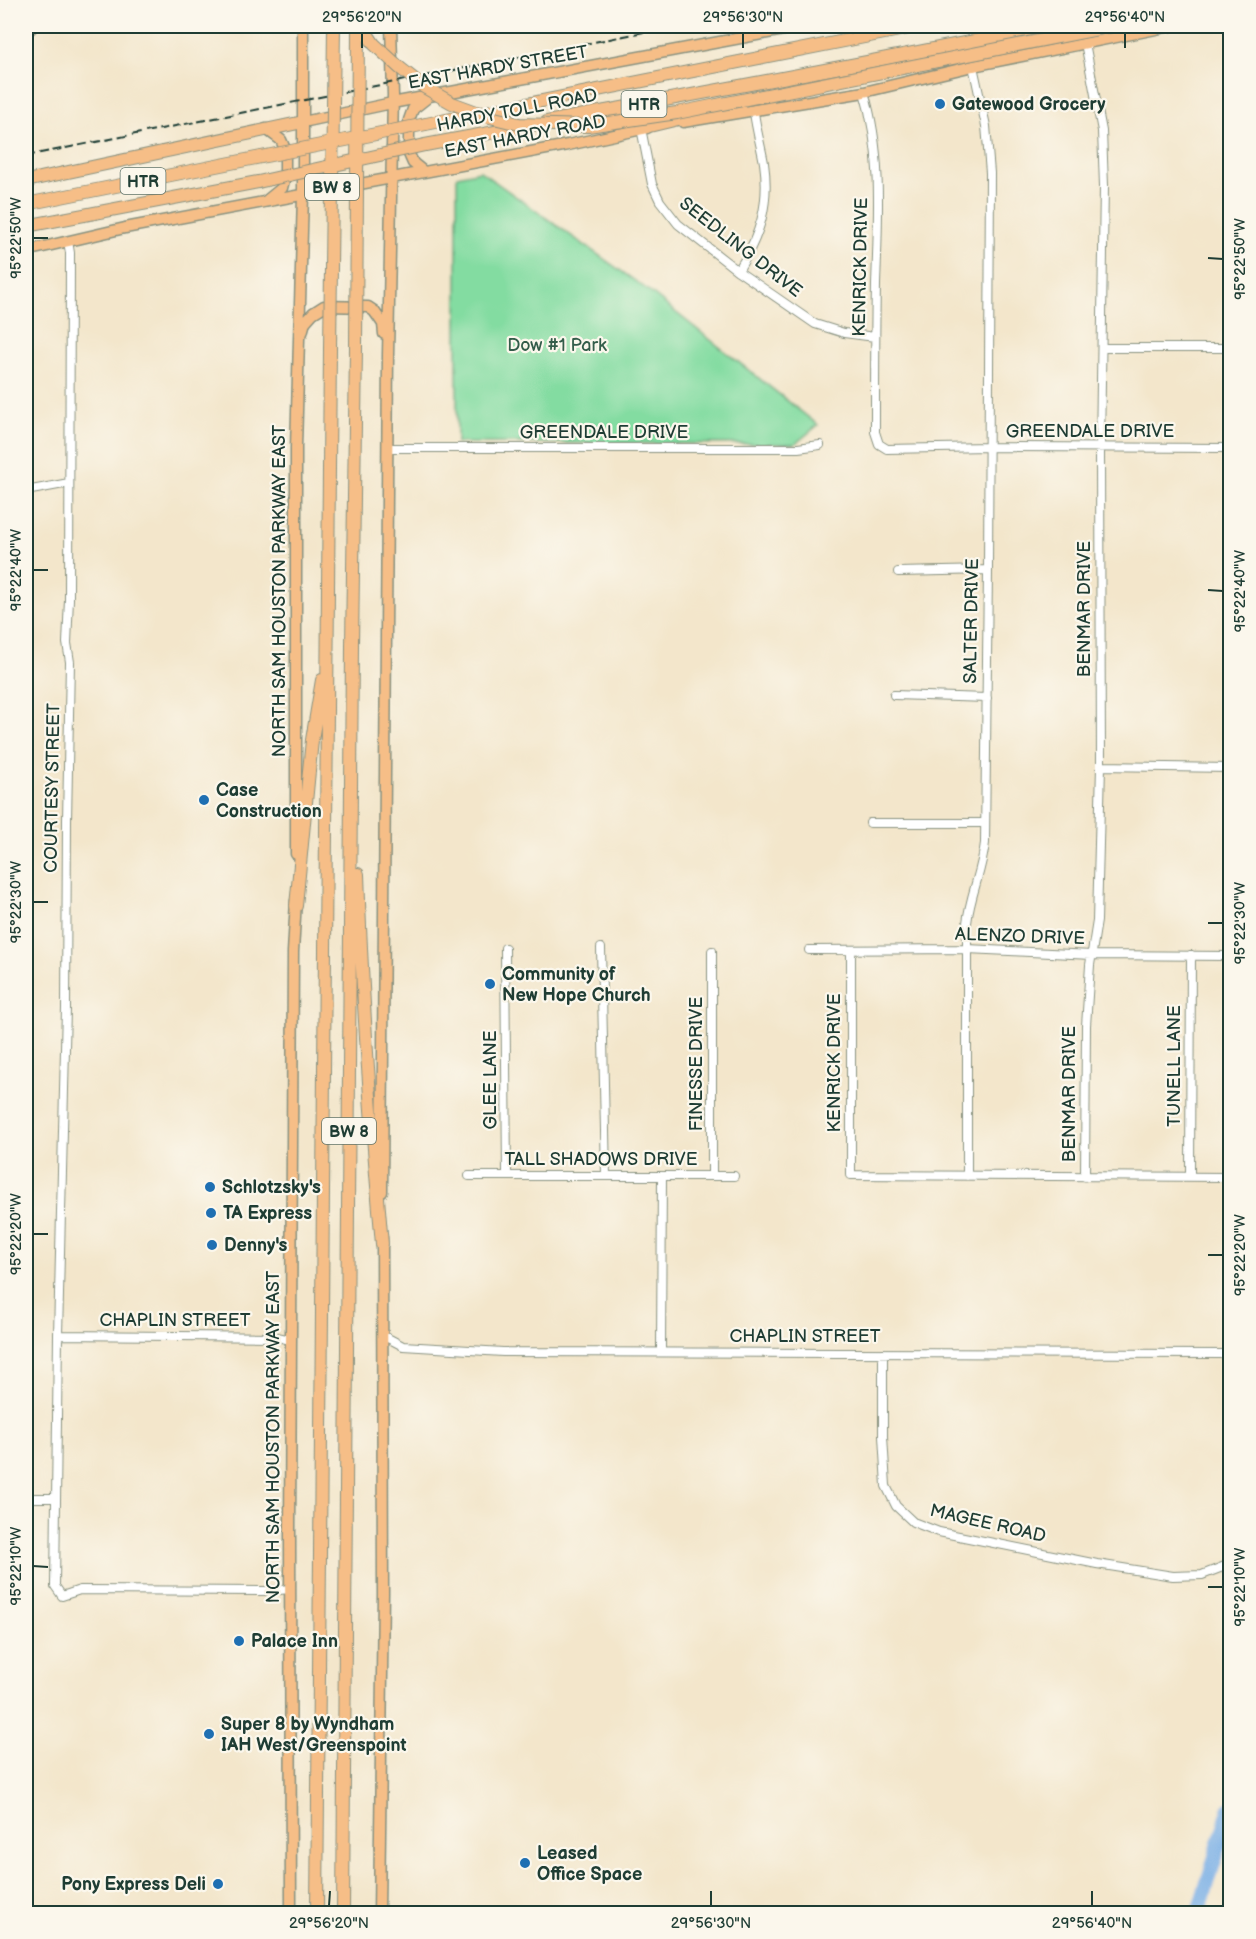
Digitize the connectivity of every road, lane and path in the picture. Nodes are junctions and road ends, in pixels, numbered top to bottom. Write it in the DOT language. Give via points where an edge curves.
graph roads {
  1 [pos="33,26"];
  2 [pos="303,26"];
  3 [pos="334,26"];
  4 [pos="360,26"];
  5 [pos="391,26"];
  6 [pos="805,26"];
  7 [pos="920,26"];
  8 [pos="1051,26"];
  9 [pos="1113,26"];
  10 [pos="1171,26"];
  11 [pos="26,33"];
  12 [pos="1085,43"];
  13 [pos="862,63"];
  14 [pos="973,66"];
  15 [pos="864,92"];
  16 [pos="430,96"];
  17 [pos="392,103"];
  18 [pos="754,112"];
  19 [pos="303,122"];
  20 [pos="641,128"];
  21 [pos="266,129"];
  22 [pos="424,172"];
  23 [pos="390,178"];
  24 [pos="26,181"];
  25 [pos="303,195"];
  26 [pos="266,202"];
  27 [pos="26,204"];
  28 [pos="26,226"];
  29 [pos="68,241"];
  30 [pos="26,251"];
  31 [pos="738,270"];
  32 [pos="875,337"];
  33 [pos="299,342"];
  34 [pos="1103,348"];
  35 [pos="1230,348"];
  36 [pos="388,355"];
  37 [pos="879,444"];
  38 [pos="820,445"];
  39 [pos="988,447"];
  40 [pos="1100,447"];
  41 [pos="387,448"];
  42 [pos="1230,448"];
  43 [pos="69,483"];
  44 [pos="26,491"];
  45 [pos="988,570"];
  46 [pos="898,572"];
  47 [pos="328,644"];
  48 [pos="352,646"];
  49 [pos="894,695"];
  50 [pos="987,698"];
  51 [pos="1101,766"];
  52 [pos="1230,768"];
  53 [pos="870,823"];
  54 [pos="985,823"];
  55 [pos="296,906"];
  56 [pos="505,948"];
  57 [pos="601,948"];
  58 [pos="967,949"];
  59 [pos="809,950"];
  60 [pos="712,951"];
  61 [pos="851,951"];
  62 [pos="1092,955"];
  63 [pos="1191,955"];
  64 [pos="1230,956"];
  65 [pos="469,1176"];
  66 [pos="507,1176"];
  67 [pos="606,1176"];
  68 [pos="662,1176"];
  69 [pos="712,1176"];
  70 [pos="734,1176"];
  71 [pos="968,1176"];
  72 [pos="1085,1177"];
  73 [pos="1190,1177"];
  74 [pos="1230,1177"];
  75 [pos="382,1244"];
  76 [pos="58,1335"];
  77 [pos="382,1335"];
  78 [pos="291,1340"];
  79 [pos="661,1352"];
  80 [pos="883,1353"];
  81 [pos="1230,1354"];
  82 [pos="26,1498"];
  83 [pos="56,1498"];
  84 [pos="1230,1564"];
  85 [pos="290,1589"];
  86 [pos="291,1914"];
  87 [pos="317,1914"];
  88 [pos="344,1914"];
  89 [pos="379,1914"];
  1 -- 11 [label="main road"];
  2 -- 19 [label="main road, NORTH SAM HOUSTON PARKWAY EAST"];
  3 -- 47 [label="highway, BW 8, bridge"];
  4 -- 9 [label="highway, bridge" via="400,68 452,103 519,124 588,126 688,111"];
  4 -- 48 [label="highway, BW 8, bridge"];
  5 -- 17 [label="main road"];
  6 -- 16 [label="main road, EAST HARDY STREET"];
  7 -- 27 [label="highway, HARDY TOLL ROAD / HTR, bridge"];
  8 -- 13 [label="highway, HARDY TOLL ROAD / HTR"];
  10 -- 12 [label="main road, EAST HARDY ROAD"];
  12 -- 14 [label="main road, EAST HARDY ROAD"];
  12 -- 34 [label="street, BENMAR DRIVE" via="1104,158"];
  13 -- 20 [label="highway" via="736,104"];
  13 -- 28 [label="highway, HARDY TOLL ROAD / HTR, bridge" via="425,145 258,182"];
  14 -- 15 [label="main road, EAST HARDY ROAD"];
  14 -- 39 [label="street, SALTER DRIVE" via="986,126 990,173"];
  15 -- 18 [label="main road, EAST HARDY ROAD"];
  15 -- 32 [label="street, KENRICK DRIVE" via="872,118 879,204"];
  16 -- 17 [label="main road, EAST HARDY STREET"];
  16 -- 22 [label="main road" via="413,109 410,120 409,154"];
  17 -- 19 [label="main road, EAST HARDY STREET"];
  17 -- 23 [label="main road"];
  18 -- 20 [label="main road, EAST HARDY ROAD"];
  18 -- 31 [label="street" via="764,164 765,210 755,240"];
  19 -- 21 [label="highway"];
  19 -- 25 [label="main road, NORTH SAM HOUSTON PARKWAY EAST"];
  20 -- 22 [label="main road, EAST HARDY ROAD" via="568,146"];
  20 -- 31 [label="street, SEEDLING DRIVE" via="652,184 667,211"];
  21 -- 24 [label="highway"];
  21 -- 26 [label="main road" via="281,140 285,149 285,177 282,188"];
  22 -- 23 [label="main road, EAST HARDY ROAD"];
  23 -- 25 [label="main road, EAST HARDY ROAD"];
  23 -- 36 [label="main road"];
  25 -- 26 [label="main road, EAST HARDY ROAD"];
  25 -- 33 [label="main road, NORTH SAM HOUSTON PARKWAY EAST"];
  26 -- 29 [label="main road, EAST HARDY ROAD"];
  29 -- 30 [label="main road, EAST HARDY ROAD"];
  29 -- 43 [label="street, COURTESY STREET"];
  31 -- 32 [label="street, SEEDLING DRIVE" via="815,324"];
  32 -- 37 [label="street, KENRICK DRIVE" via="875,432"];
  33 -- 36 [label="main road" via="305,322 324,306 368,307 383,324"];
  33 -- 55 [label="main road, NORTH SAM HOUSTON PARKWAY EAST"];
  34 -- 35 [label="street"];
  34 -- 40 [label="street, BENMAR DRIVE"];
  36 -- 41 [label="main road"];
  37 -- 39 [label="street, GREENDALE DRIVE" via="887,449"];
  38 -- 41 [label="street, GREENDALE DRIVE"];
  39 -- 40 [label="street, GREENDALE DRIVE"];
  39 -- 45 [label="street, SALTER DRIVE"];
  40 -- 42 [label="street, GREENDALE DRIVE"];
  40 -- 51 [label="street, BENMAR DRIVE"];
  41 -- 75 [label="main road"];
  43 -- 44 [label="street"];
  43 -- 76 [label="street, COURTESY STREET" via="66,1008"];
  45 -- 46 [label="street"];
  45 -- 50 [label="street, SALTER DRIVE"];
  47 -- 55 [label="highway" via="312,741"];
  47 -- 87 [label="highway, BW 8"];
  48 -- 75 [label="highway" via="361,960"];
  48 -- 88 [label="highway, BW 8"];
  49 -- 50 [label="street"];
  50 -- 54 [label="street, SALTER DRIVE"];
  51 -- 52 [label="street"];
  51 -- 62 [label="street, BENMAR DRIVE" via="1097,921"];
  53 -- 54 [label="street"];
  54 -- 58 [label="street, SALTER DRIVE" via="983,859 969,910"];
  55 -- 78 [label="main road, NORTH SAM HOUSTON PARKWAY EAST"];
  56 -- 66 [label="street, GLEE LANE"];
  57 -- 67 [label="street"];
  58 -- 61 [label="street, ALENZO DRIVE"];
  58 -- 62 [label="street, ALENZO DRIVE"];
  58 -- 71 [label="street, SALTER DRIVE"];
  59 -- 61 [label="street, ALENZO DRIVE"];
  60 -- 69 [label="street, FINESSE DRIVE"];
  61 -- 71 [label="street, KENRICK DRIVE" via="851,1175"];
  62 -- 63 [label="street, ALENZO DRIVE"];
  62 -- 72 [label="street, BENMAR DRIVE" via="1086,1026"];
  63 -- 64 [label="street, ALENZO DRIVE"];
  63 -- 73 [label="street, TUNELL LANE"];
  65 -- 66 [label="street, TALL SHADOWS DRIVE"];
  66 -- 67 [label="street, TALL SHADOWS DRIVE"];
  67 -- 68 [label="street, TALL SHADOWS DRIVE"];
  68 -- 69 [label="street, TALL SHADOWS DRIVE"];
  68 -- 79 [label="street"];
  69 -- 70 [label="street, TALL SHADOWS DRIVE"];
  71 -- 72 [label="street"];
  72 -- 73 [label="street"];
  73 -- 74 [label="street"];
  75 -- 77 [label="main road"];
  76 -- 78 [label="street, CHAPLIN STREET"];
  76 -- 83 [label="street, COURTESY STREET"];
  77 -- 79 [label="street, CHAPLIN STREET" via="404,1346 492,1352"];
  77 -- 89 [label="main road"];
  78 -- 85 [label="main road, NORTH SAM HOUSTON PARKWAY EAST"];
  79 -- 80 [label="street, CHAPLIN STREET"];
  80 -- 81 [label="street, CHAPLIN STREET"];
  80 -- 84 [label="street, MAGEE ROAD" via="886,1486 896,1506 913,1522 939,1532 1173,1576 1202,1575"];
  82 -- 83 [label="street"];
  83 -- 85 [label="street, COURTESY STREET" via="55,1586 62,1596 80,1590"];
  85 -- 86 [label="main road, NORTH SAM HOUSTON PARKWAY EAST"];
}
